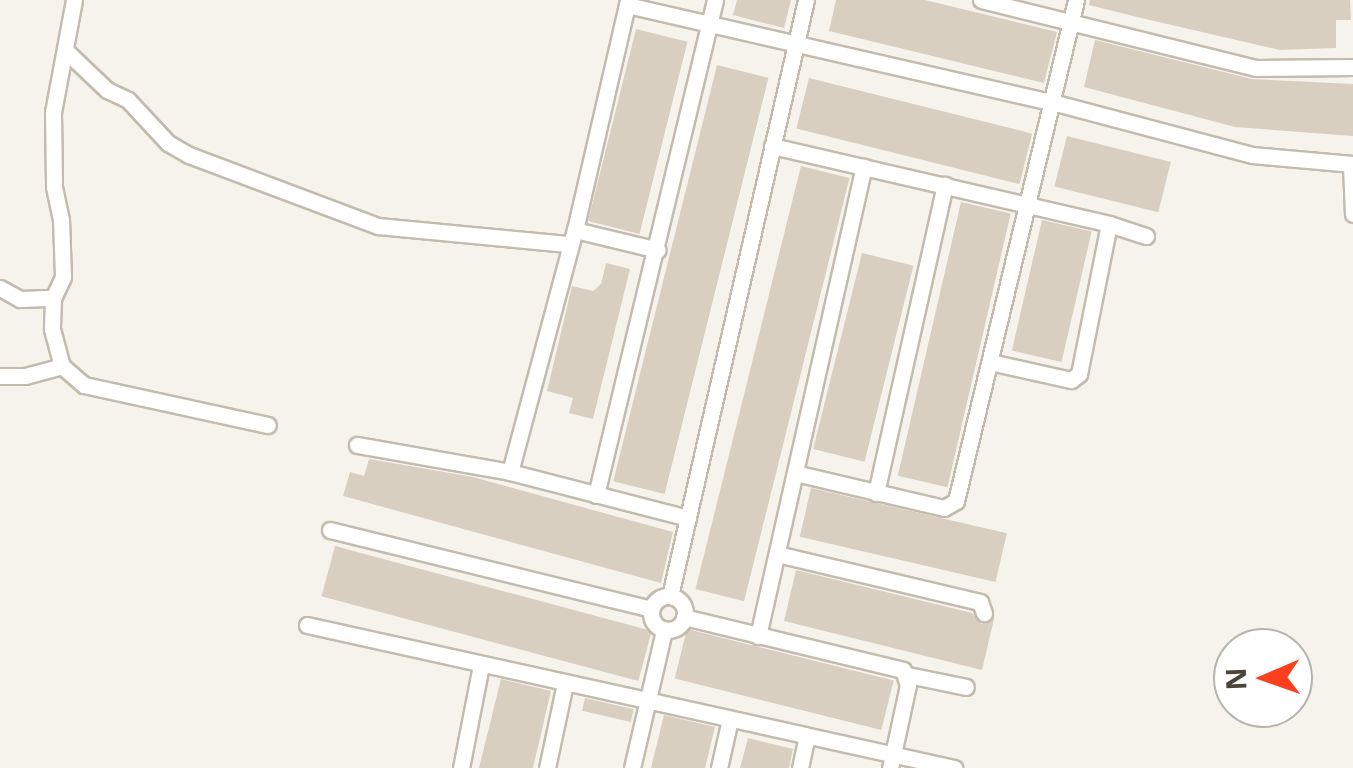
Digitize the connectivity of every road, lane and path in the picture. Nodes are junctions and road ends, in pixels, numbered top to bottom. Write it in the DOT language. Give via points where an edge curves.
graph roads {
  1 [pos="74,0"];
  2 [pos="715,0"];
  3 [pos="806,0"];
  4 [pos="981,0"];
  5 [pos="1076,0"];
  6 [pos="628,2"];
  7 [pos="1071,21"];
  8 [pos="709,22"];
  9 [pos="796,46"];
  10 [pos="67,52"];
  11 [pos="1353,67"];
  12 [pos="1052,102"];
  13 [pos="772,146"];
  14 [pos="1352,164"];
  15 [pos="864,167"];
  16 [pos="945,185"];
  17 [pos="1026,204"];
  18 [pos="1353,214"];
  19 [pos="1109,224"];
  20 [pos="1146,236"];
  21 [pos="572,237"];
  22 [pos="658,250"];
  23 [pos="0,288"];
  24 [pos="53,298"];
  25 [pos="990,362"];
  26 [pos="62,366"];
  27 [pos="0,376"];
  28 [pos="268,424"];
  29 [pos="357,445"];
  30 [pos="510,472"];
  31 [pos="795,473"];
  32 [pos="876,493"];
  33 [pos="596,495"];
  34 [pos="688,518"];
  35 [pos="330,530"];
  36 [pos="777,554"];
  37 [pos="670,596"];
  38 [pos="651,609"];
  39 [pos="984,613"];
  40 [pos="684,617"];
  41 [pos="307,625"];
  42 [pos="664,630"];
  43 [pos="758,636"];
  44 [pos="481,665"];
  45 [pos="908,675"];
  46 [pos="565,683"];
  47 [pos="966,688"];
  48 [pos="648,701"];
  49 [pos="730,719"];
  50 [pos="807,736"];
  51 [pos="891,761"];
  52 [pos="461,768"];
  53 [pos="547,768"];
  54 [pos="632,768"];
  55 [pos="719,768"];
  56 [pos="800,768"];
  57 [pos="954,768"];
  1 -- 10 [label="street"];
  2 -- 8 [label="street"];
  3 -- 9 [label="street"];
  4 -- 7 [label="street"];
  5 -- 7 [label="street"];
  6 -- 8 [label="street"];
  6 -- 21 [label="street"];
  7 -- 11 [label="street" via="1255,68"];
  7 -- 12 [label="street"];
  8 -- 9 [label="street"];
  8 -- 22 [label="street"];
  9 -- 12 [label="street"];
  9 -- 13 [label="street"];
  10 -- 21 [label="street" via="107,90 128,100 168,143 378,226"];
  10 -- 24 [label="street" via="53,112 63,277"];
  12 -- 14 [label="street" via="1252,156"];
  12 -- 17 [label="street"];
  13 -- 15 [label="street"];
  13 -- 34 [label="street"];
  14 -- 18 [label="street"];
  15 -- 16 [label="street"];
  15 -- 31 [label="street"];
  16 -- 17 [label="street"];
  16 -- 32 [label="street"];
  17 -- 19 [label="street"];
  17 -- 25 [label="street"];
  19 -- 20 [label="street"];
  19 -- 25 [label="street" via="1075,379"];
  21 -- 22 [label="street"];
  21 -- 30 [label="street"];
  22 -- 33 [label="street"];
  23 -- 24 [label="street" via="20,299"];
  24 -- 26 [label="street" via="52,329"];
  25 -- 32 [label="street" via="952,507"];
  26 -- 27 [label="street"];
  26 -- 28 [label="street" via="84,385"];
  29 -- 30 [label="street"];
  30 -- 33 [label="street"];
  31 -- 32 [label="street"];
  31 -- 36 [label="street"];
  33 -- 34 [label="street"];
  34 -- 37 [label="street"];
  35 -- 38 [label="street"];
  36 -- 39 [label="street" via="980,602"];
  36 -- 43 [label="street"];
  37 -- 38 [label="street"];
  37 -- 40 [label="street" via="682,604"];
  38 -- 42 [label="street"];
  40 -- 42 [label="street" via="677,628"];
  40 -- 43 [label="street"];
  41 -- 44 [label="street"];
  42 -- 48 [label="street"];
  43 -- 45 [label="street"];
  44 -- 46 [label="street"];
  44 -- 52 [label="street"];
  45 -- 47 [label="street"];
  45 -- 51 [label="street"];
  46 -- 48 [label="street"];
  46 -- 53 [label="street"];
  48 -- 49 [label="street"];
  48 -- 54 [label="street"];
  49 -- 50 [label="street"];
  49 -- 55 [label="street"];
  50 -- 51 [label="street"];
  50 -- 56 [label="street"];
  51 -- 57 [label="street"];
}
